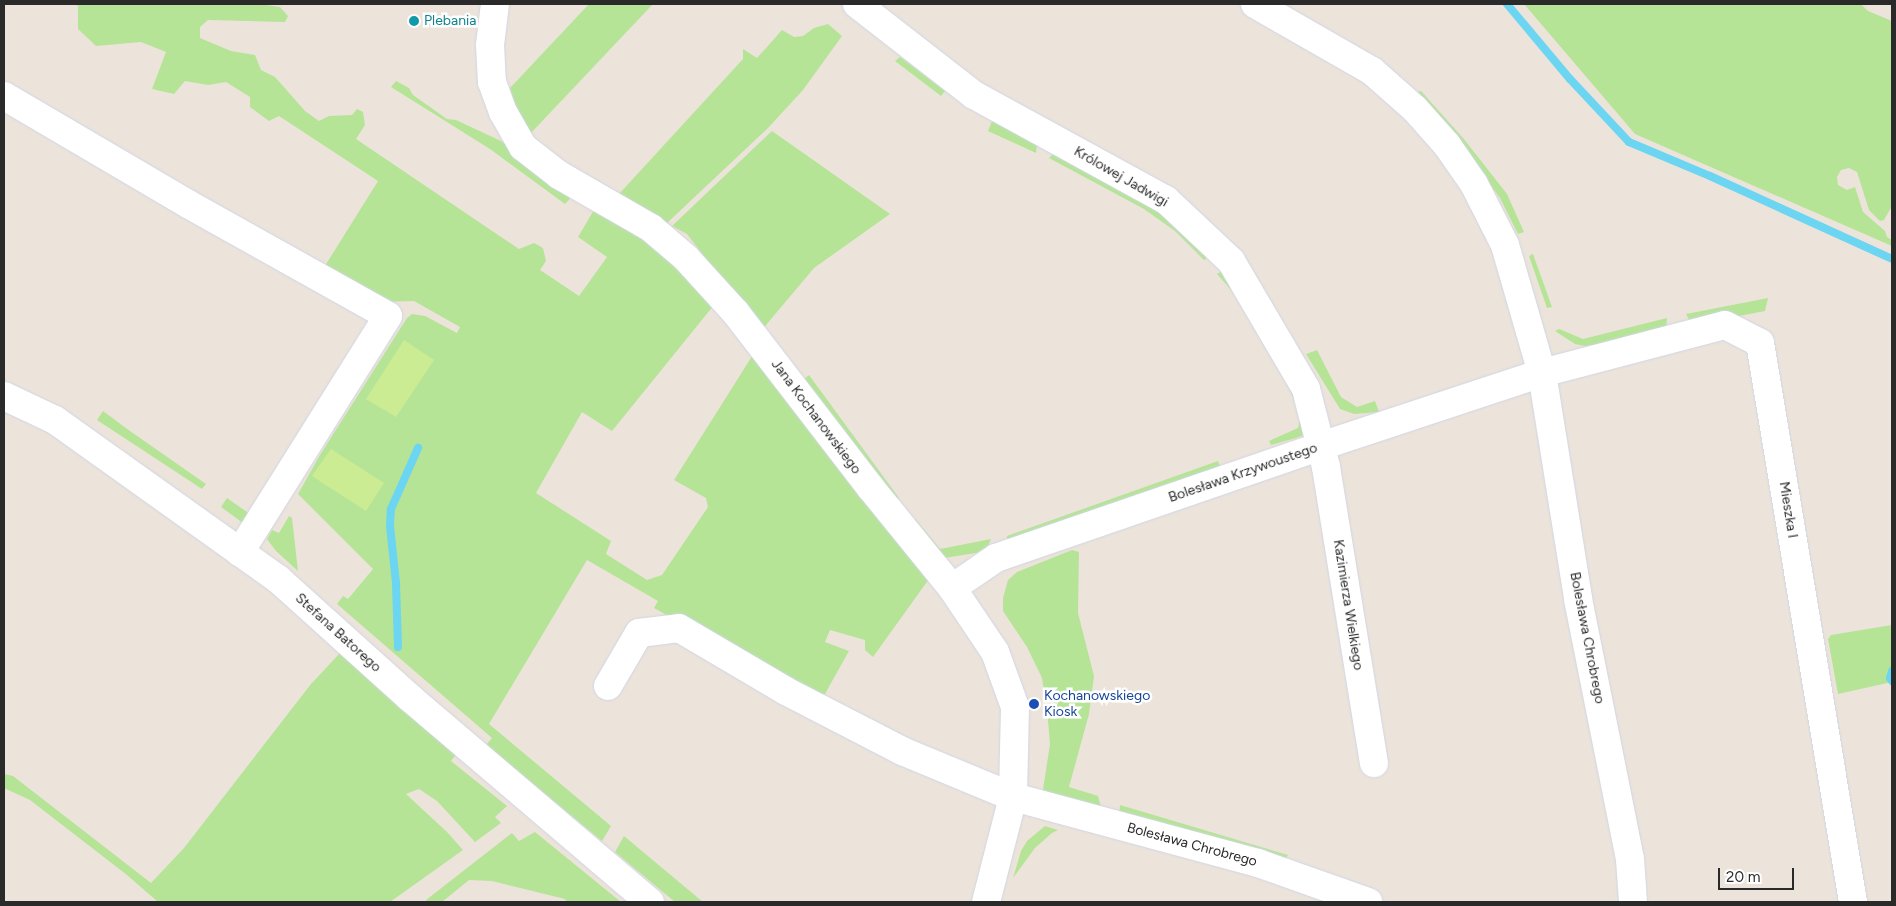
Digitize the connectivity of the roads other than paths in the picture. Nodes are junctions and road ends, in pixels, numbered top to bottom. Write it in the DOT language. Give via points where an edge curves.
graph roads {
  1 [pos="495,4"];
  2 [pos="857,4"];
  3 [pos="1255,4"];
  4 [pos="4,96"];
  5 [pos="1542,372"];
  6 [pos="4,396"];
  7 [pos="1322,446"];
  8 [pos="240,552"];
  9 [pos="952,588"];
  10 [pos="608,686"];
  11 [pos="1374,763"];
  12 [pos="1013,796"];
  13 [pos="650,902"];
  14 [pos="986,902"];
  15 [pos="1368,902"];
  16 [pos="1633,902"];
  17 [pos="1853,902"];
  1 -- 9 [label="street, Jana Kochanowskiego" via="490,45 492,82 503,112 523,147 559,175 651,228 686,258 736,313"];
  2 -- 7 [label="street, Królowej Jadwigi" via="974,95 1166,200 1227,257 1306,389"];
  3 -- 5 [label="street, Bolesława Chrobrego" via="1372,71 1415,109 1447,145 1474,184 1505,245"];
  4 -- 8 [label="street" via="388,316"];
  5 -- 7 [label="street, Bolesława Krzywoustego"];
  5 -- 16 [label="street, Bolesława Chrobrego" via="1578,599 1630,859"];
  5 -- 17 [label="street, Mieszka I" via="1725,325 1760,343"];
  6 -- 8 [label="street, Stefana Batorego" via="55,420"];
  7 -- 9 [label="street, Bolesława Krzywoustego" via="996,558"];
  7 -- 11 [label="street, Kazimierza Wielkiego"];
  8 -- 13 [label="street, Stefana Batorego" via="278,579 410,698"];
  9 -- 12 [label="street, Jana Kochanowskiego" via="995,652 1015,707"];
  10 -- 12 [label="street, Bolesława Chrobrego" via="639,633 679,628 786,691 902,751"];
  12 -- 14 [label="street, Jana Kochanowskiego"];
  12 -- 15 [label="street, Bolesława Chrobrego" via="1258,863"];
}
